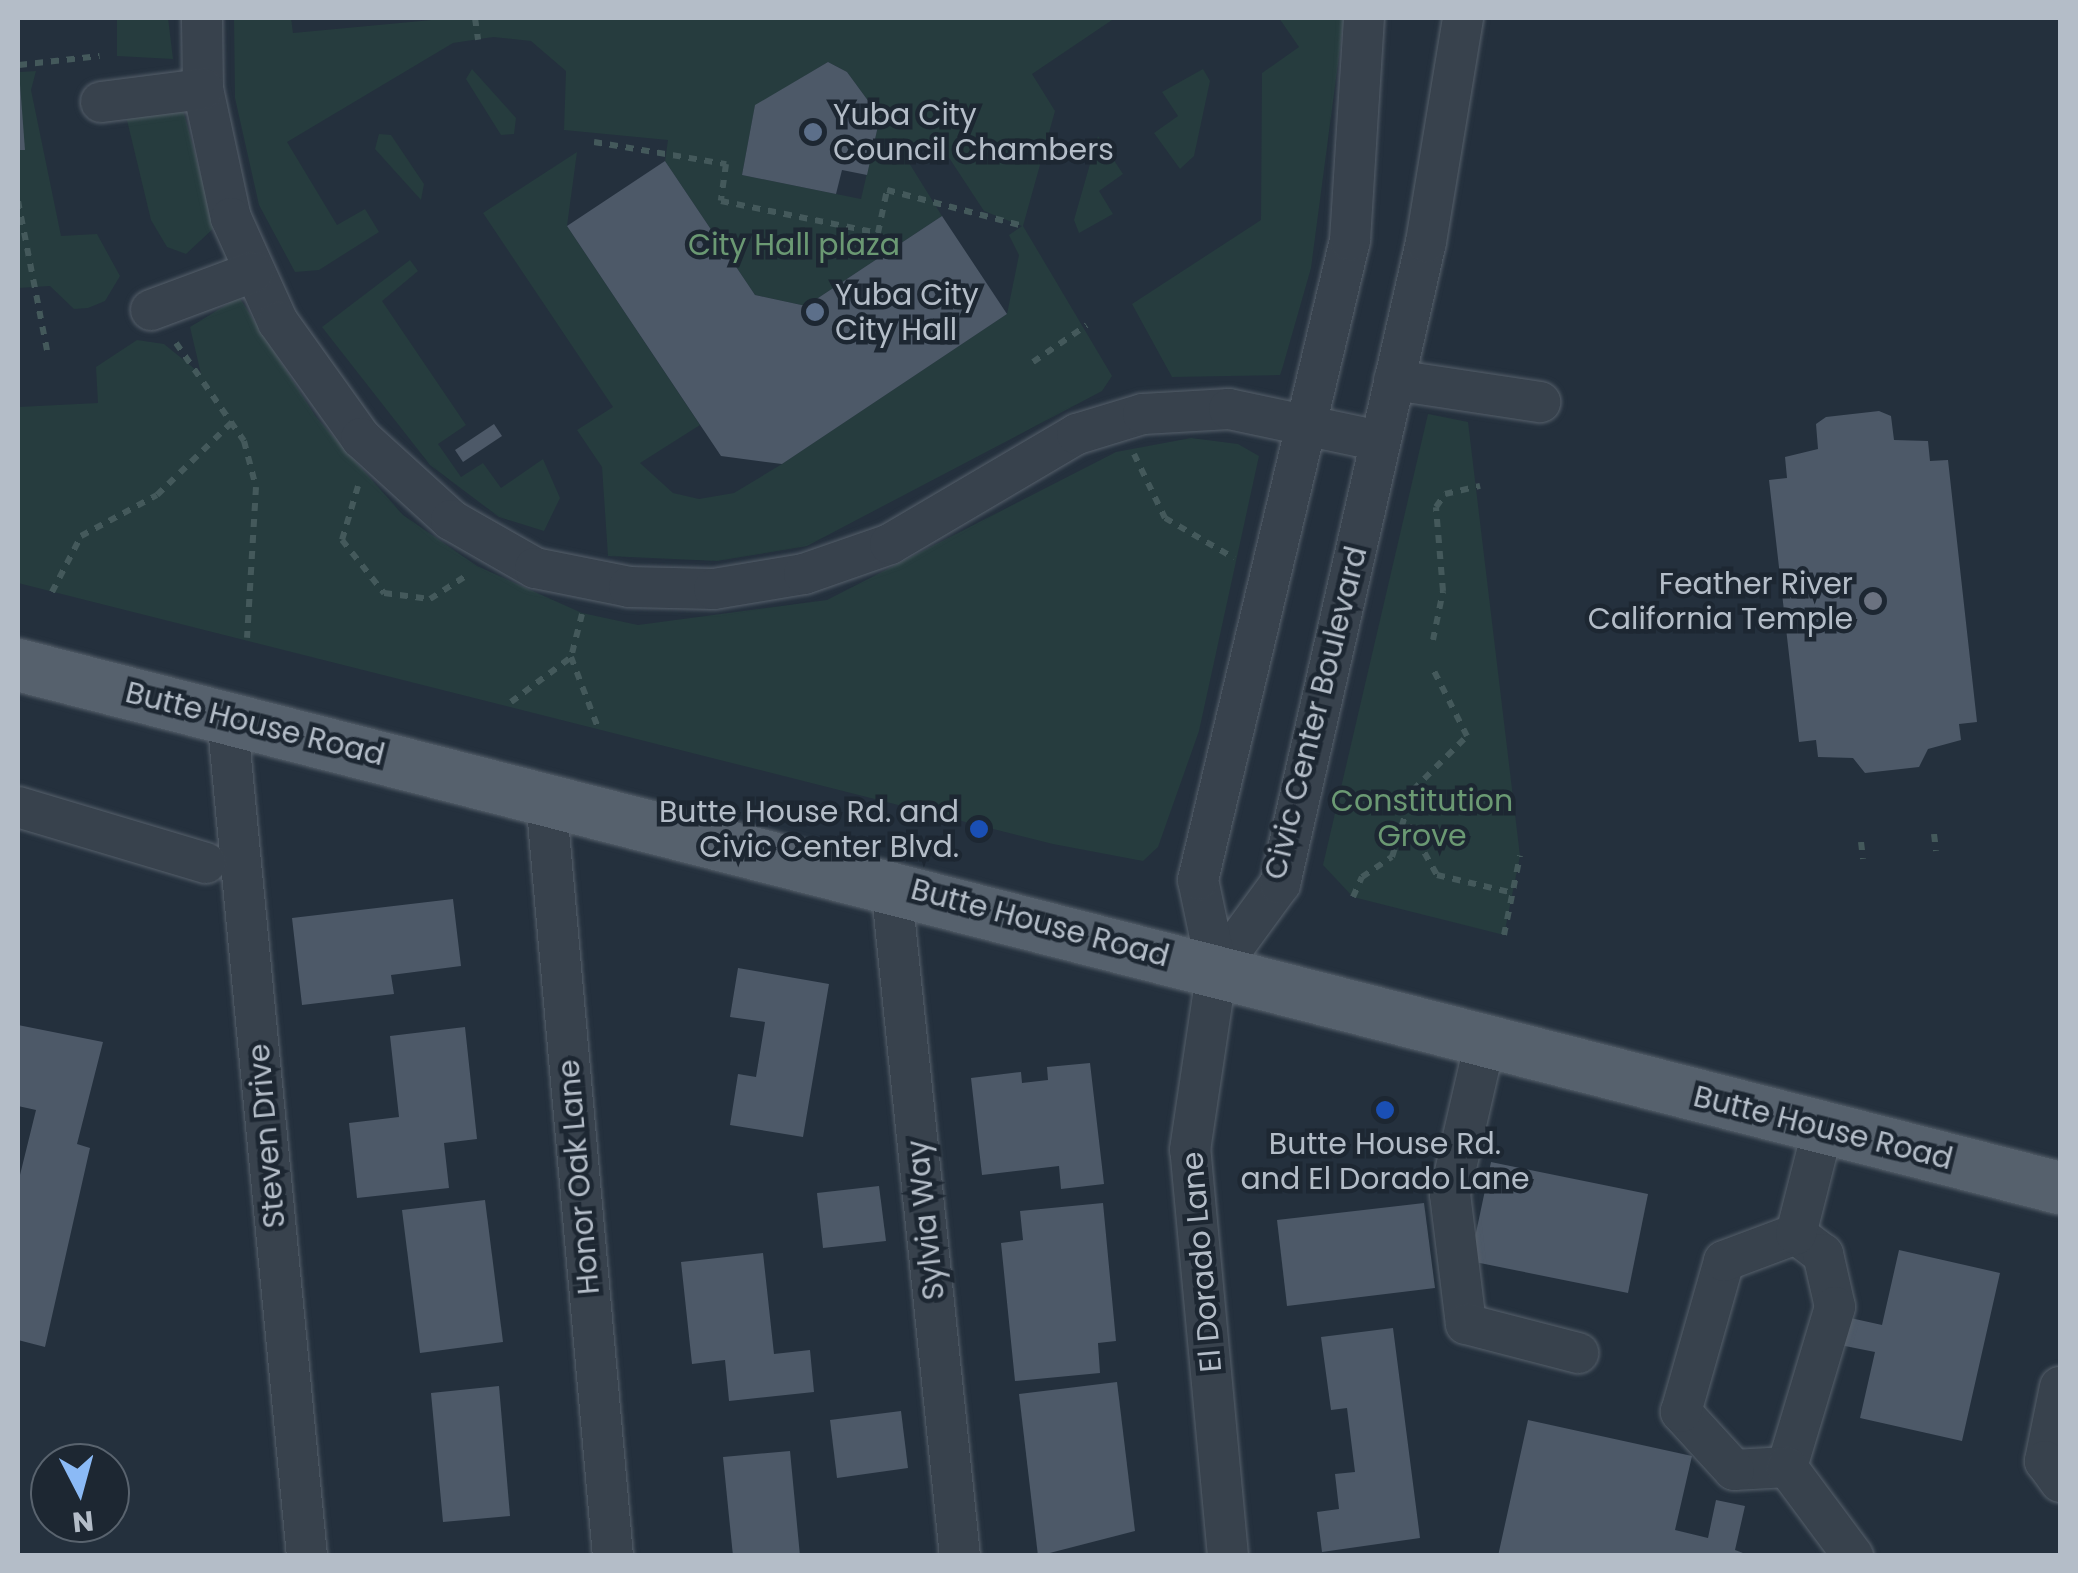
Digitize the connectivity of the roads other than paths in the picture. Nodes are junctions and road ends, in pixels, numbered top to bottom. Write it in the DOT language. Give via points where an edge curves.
graph roads {
  1 [pos="202,18"];
  2 [pos="1364,18"];
  3 [pos="1463,18"];
  4 [pos="203,89"];
  5 [pos="101,102"];
  6 [pos="253,272"];
  7 [pos="151,310"];
  8 [pos="1394,380"];
  9 [pos="1540,402"];
  10 [pos="1300,422"];
  11 [pos="1380,441"];
  12 [pos="18,664"];
  13 [pos="227,716"];
  14 [pos="546,798"];
  15 [pos="18,806"];
  16 [pos="206,863"];
  17 [pos="892,884"];
  18 [pos="1217,970"];
  19 [pos="1485,1042"];
  20 [pos="1824,1128"];
  21 [pos="2060,1188"];
  22 [pos="1796,1234"];
  23 [pos="1578,1354"];
  24 [pos="2060,1386"];
  25 [pos="1787,1467"];
  26 [pos="2060,1482"];
  27 [pos="307,1556"];
  28 [pos="613,1556"];
  29 [pos="960,1556"];
  30 [pos="1228,1556"];
  31 [pos="1852,1556"];
  1 -- 4 [label="street"];
  2 -- 10 [label="street" via="1350,240"];
  3 -- 8 [label="street, Civic Center Boulevard"];
  4 -- 5 [label="street"];
  4 -- 6 [label="street"];
  6 -- 7 [label="street"];
  6 -- 10 [label="street" via="362,438 451,520 534,568 629,588 714,589 804,574 890,544 1078,434 1143,414 1228,409"];
  8 -- 9 [label="street"];
  8 -- 11 [label="street, Civic Center Boulevard"];
  10 -- 11 [label="street"];
  10 -- 18 [label="street" via="1198,880"];
  11 -- 18 [label="street, Civic Center Boulevard" via="1280,884"];
  12 -- 13 [label="main road, Butte House Road"];
  13 -- 14 [label="main road, Butte House Road"];
  13 -- 27 [label="street, Steven Drive"];
  14 -- 17 [label="main road, Butte House Road"];
  14 -- 28 [label="street, Honor Oak Lane"];
  15 -- 16 [label="street"];
  17 -- 18 [label="main road, Butte House Road"];
  17 -- 29 [label="street, Sylvia Way"];
  18 -- 19 [label="main road, Butte House Road"];
  18 -- 30 [label="street, El Dorado Lane" via="1190,1150"];
  19 -- 20 [label="main road, Butte House Road"];
  19 -- 23 [label="street" via="1450,1194 1466,1324"];
  20 -- 21 [label="main road, Butte House Road"];
  20 -- 22 [label="street"];
  22 -- 25 [label="street" via="1822,1254 1836,1308"];
  22 -- 25 [label="street" via="1724,1261 1681,1412 1734,1470"];
  24 -- 26 [label="street" via="2044,1461"];
  25 -- 31 [label="street"];
}
